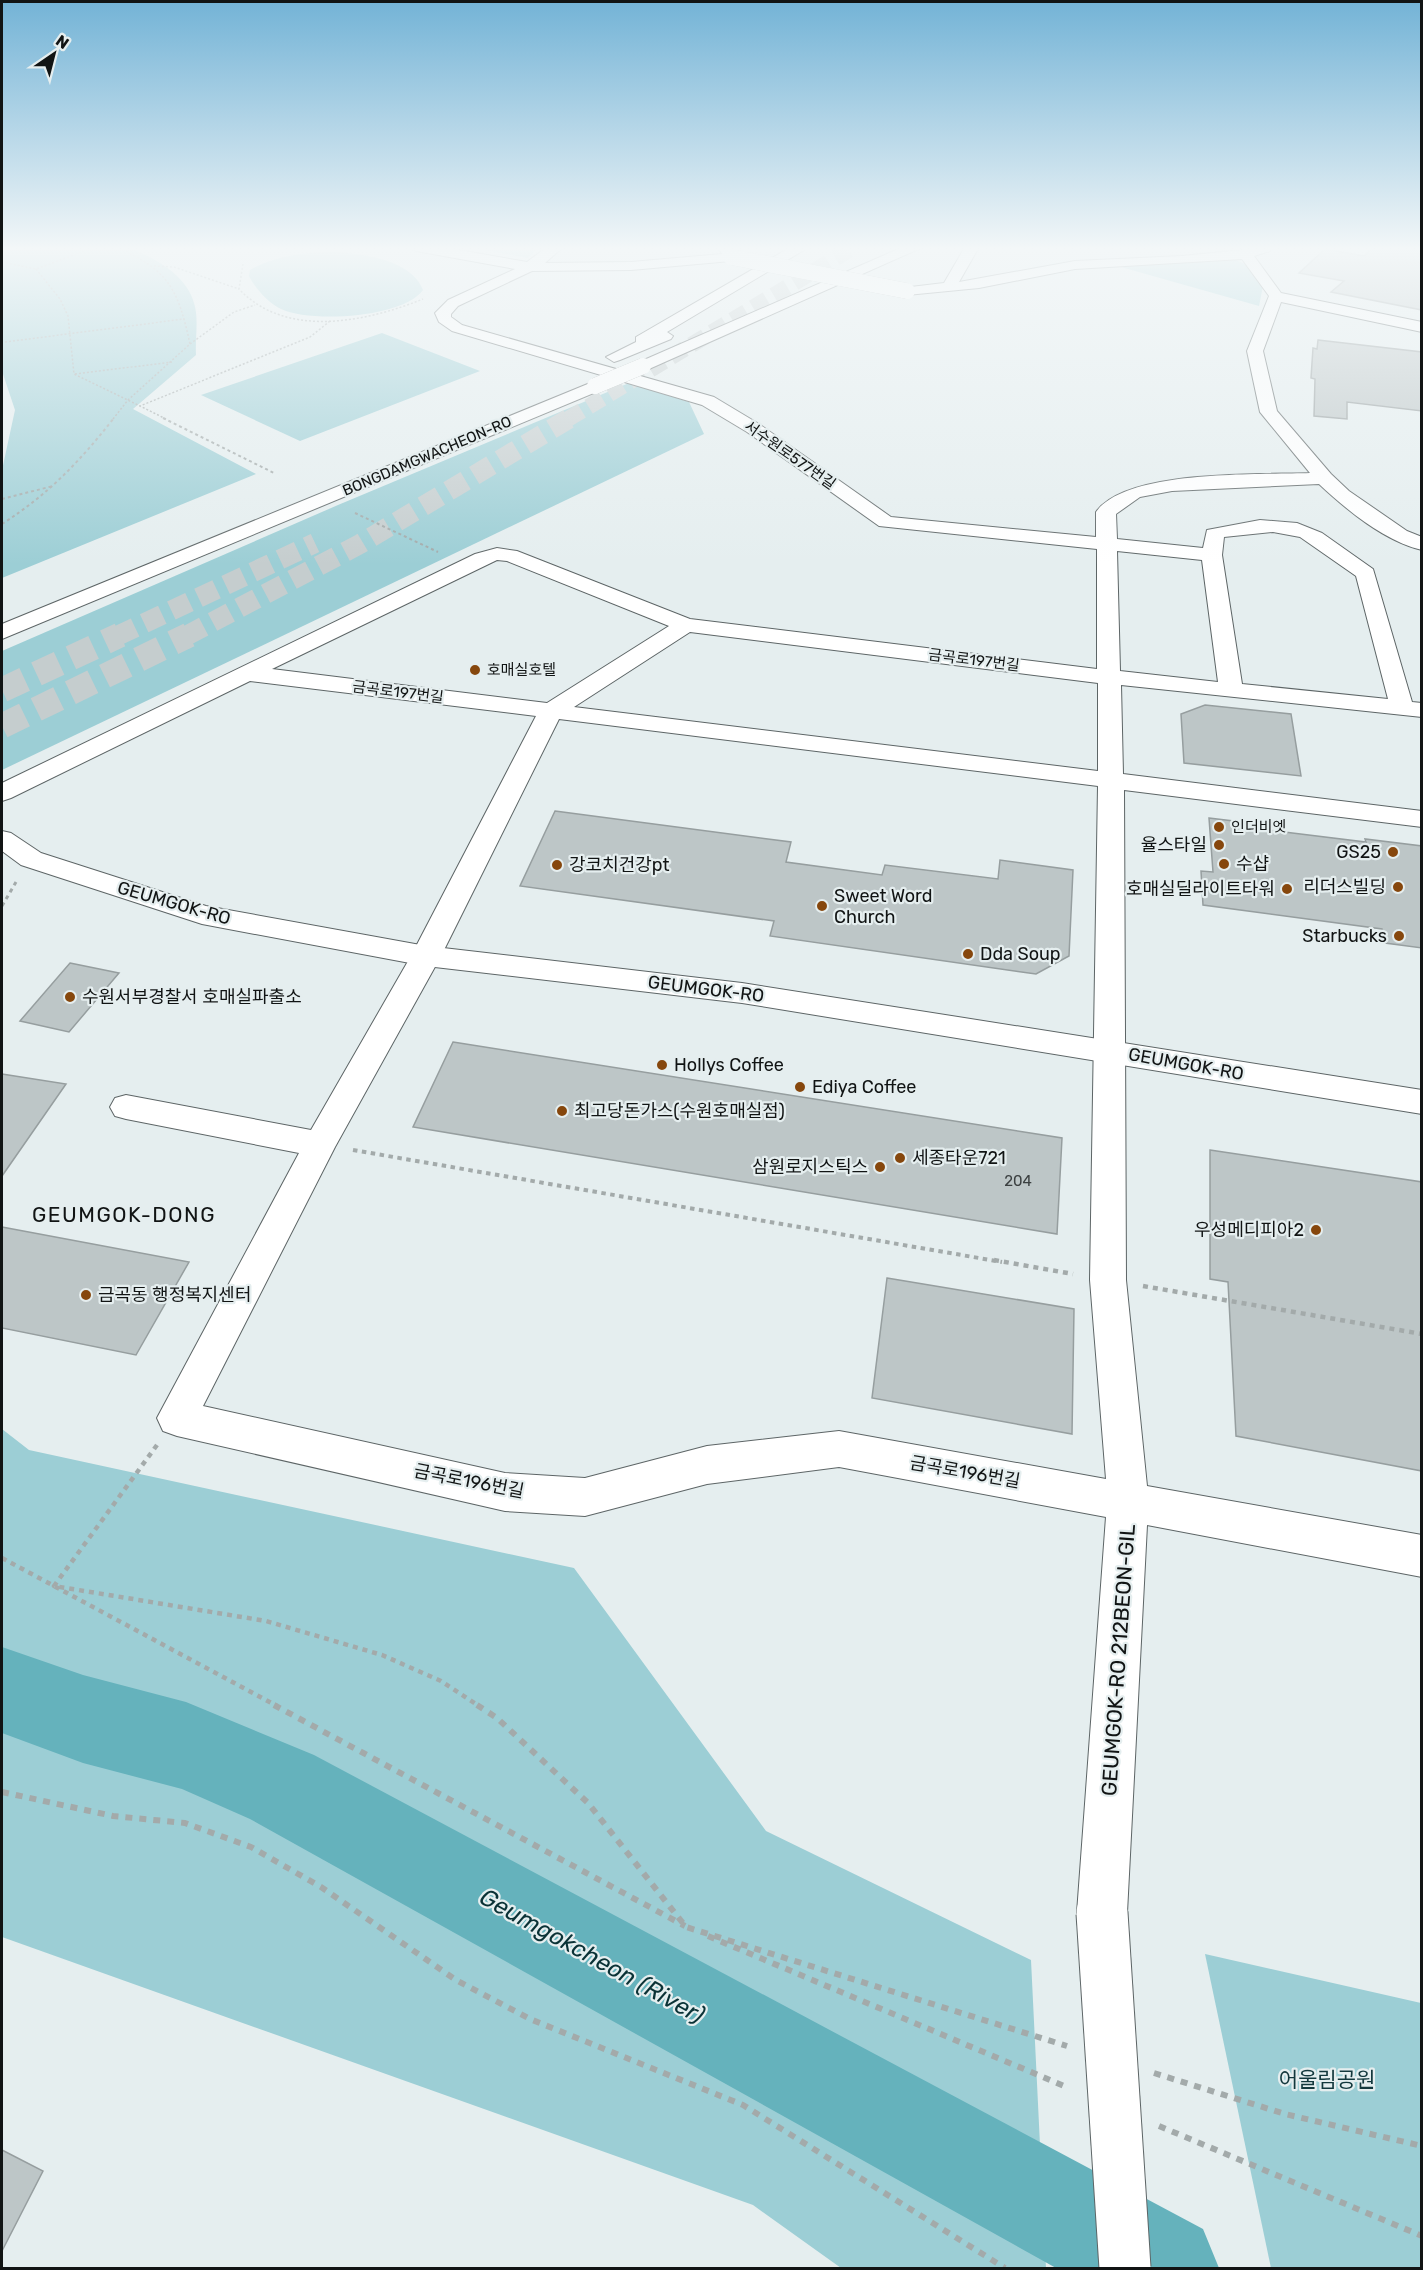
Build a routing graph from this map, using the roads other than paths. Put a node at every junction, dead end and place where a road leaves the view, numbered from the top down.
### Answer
1 (543, 353) edge
2 (620, 353) edge
3 (624, 353) edge
4 (673, 353) edge
5 (1255, 353) edge
6 (609, 359) junction
7 (567, 376) dead end
8 (1324, 478) junction
9 (1106, 543) junction
10 (1422, 544) edge
11 (1212, 555) junction
12 (686, 625) junction
13 (2, 632) edge
14 (245, 673) junction
15 (1109, 677) junction
16 (1231, 690) junction
17 (1412, 709) edge
18 (551, 711) junction
19 (1111, 782) junction
20 (2, 793) edge
21 (1422, 819) edge
22 (2, 839) edge
23 (426, 956) junction
24 (1109, 1051) junction
25 (1422, 1102) edge
26 (126, 1107) dead end
27 (320, 1144) junction
28 (1128, 1502) junction
29 (1422, 1556) edge
30 (1125, 2268) edge

1 - 9 main road, 서수원로577번길
2 - 6 main road
3 - 6 main road
4 - 13 main road, BONGDAMGWACHEON-RO, bridge
5 - 8 main road
6 - 7 main road
8 - 9 main road, GEUMGOK-RO 212BEON-GIL
8 - 10 main road
9 - 11 main road, 서수원로577번길
9 - 15 main road, GEUMGOK-RO 212BEON-GIL
11 - 16 main road
11 - 17 main road
12 - 14 main road, 금곡로197번길
12 - 15 main road, 금곡로197번길
12 - 18 main road
14 - 18 main road, 금곡로197번길
14 - 20 main road, 금곡로197번길
15 - 16 main road, 금곡로197번길
15 - 19 main road, GEUMGOK-RO 212BEON-GIL
16 - 17 main road, 금곡로197번길
18 - 19 main road, 금곡로197번길
18 - 23 main road
19 - 21 main road, 금곡로197번길
19 - 24 main road, GEUMGOK-RO 212BEON-GIL
22 - 23 main road, GEUMGOK-RO
23 - 24 main road, GEUMGOK-RO
23 - 27 main road
24 - 25 main road, GEUMGOK-RO
24 - 28 main road, GEUMGOK-RO 212BEON-GIL
26 - 27 main road
27 - 28 main road, 금곡로196번길
28 - 29 main road, 금곡로196번길
28 - 30 main road, GEUMGOK-RO 212BEON-GIL, bridge

